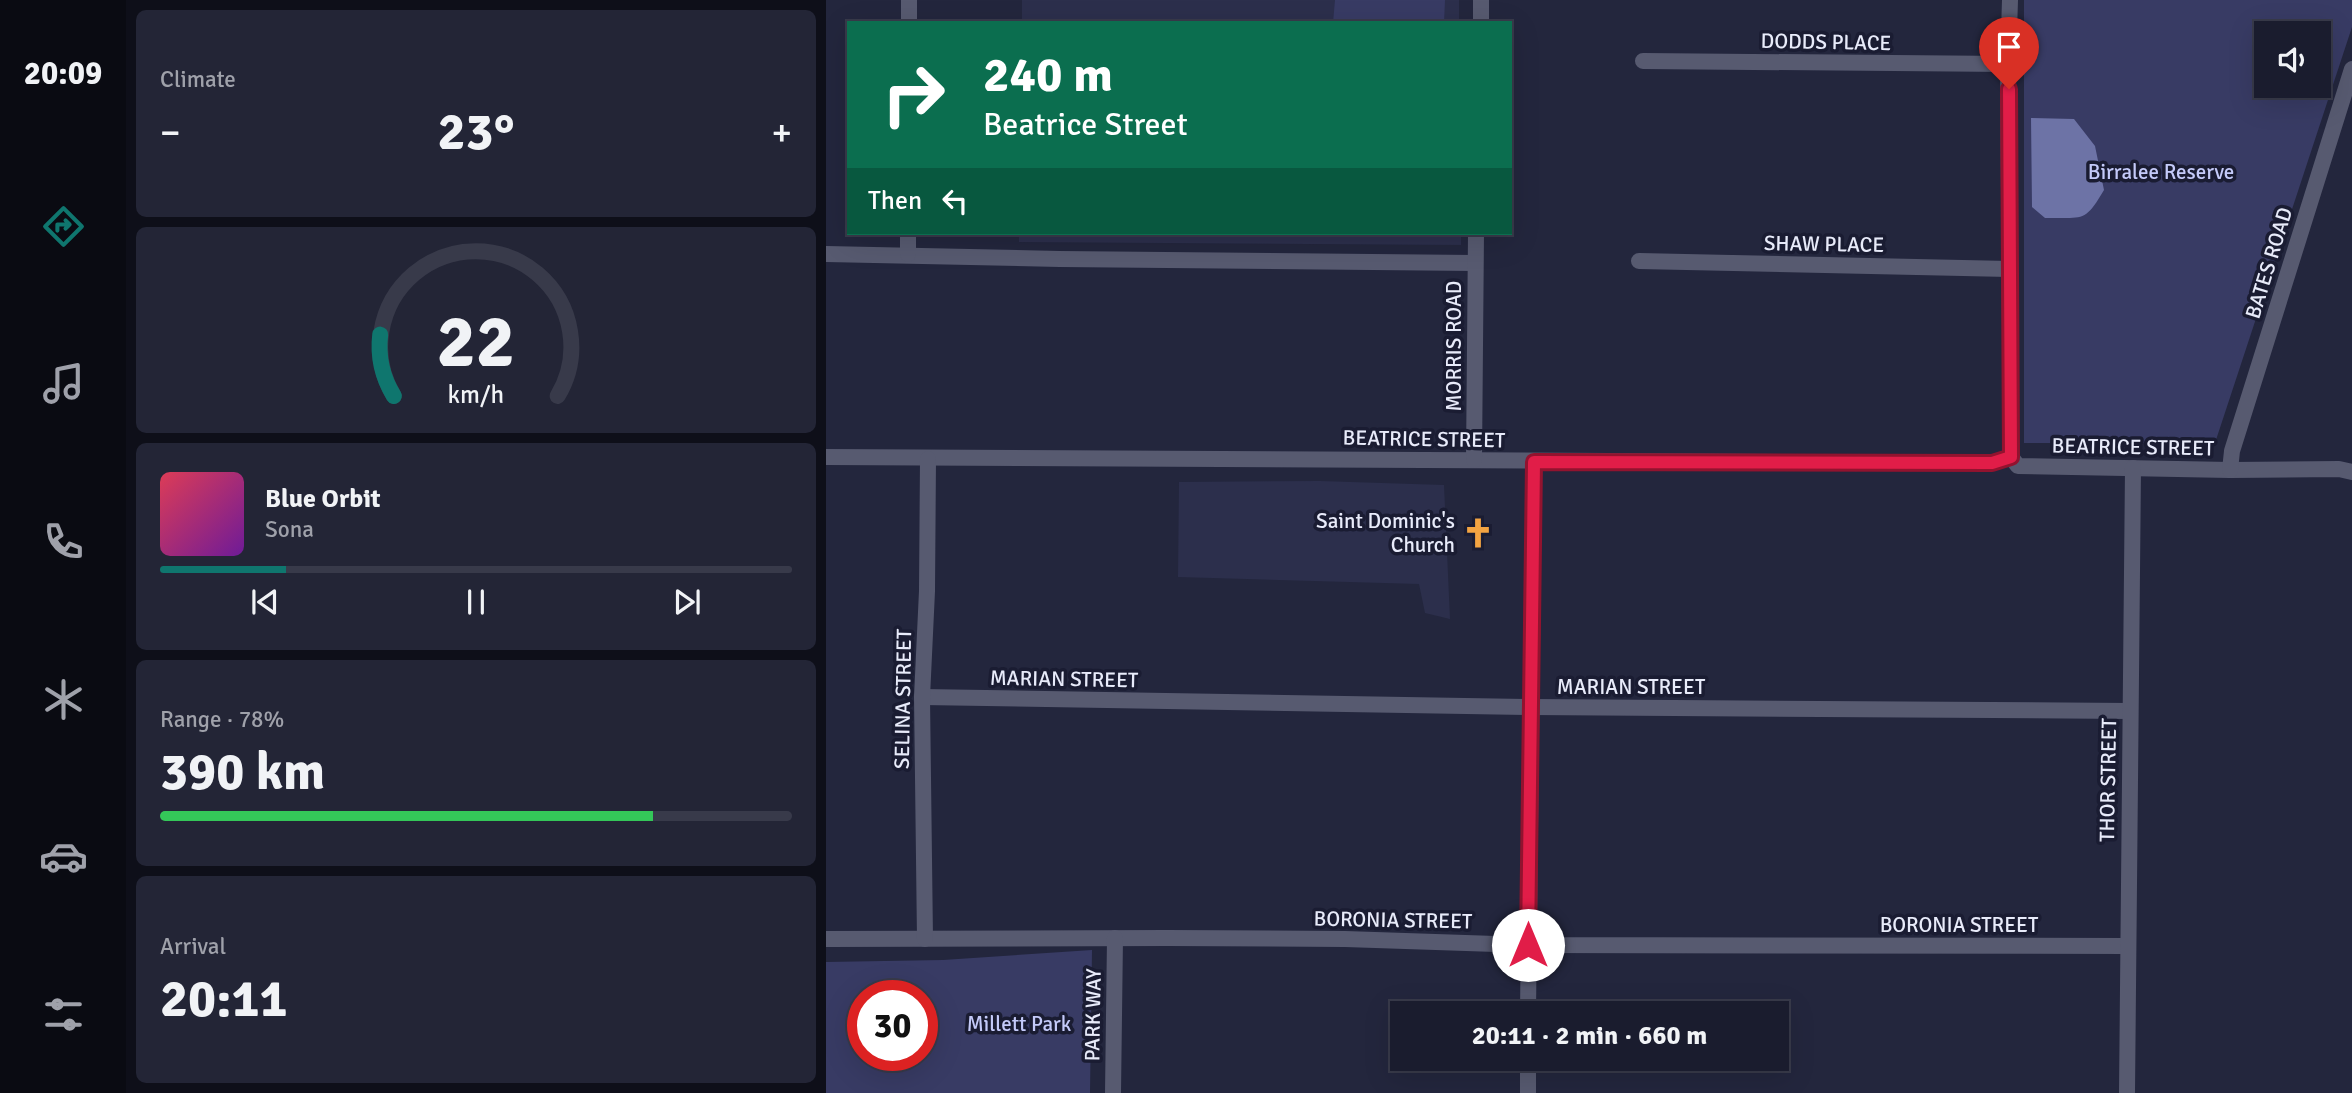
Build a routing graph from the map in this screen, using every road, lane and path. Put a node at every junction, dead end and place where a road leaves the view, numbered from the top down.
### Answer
1 (909, 0) edge
2 (1482, 0) edge
3 (2010, 0) edge
4 (909, 21) edge
5 (1481, 21) edge
6 (1643, 61) dead end
7 (2008, 64) junction
8 (2352, 69) edge
9 (908, 235) edge
10 (1476, 235) edge
11 (826, 254) edge
12 (908, 254) junction
13 (1639, 261) dead end
14 (1475, 263) junction
15 (2009, 269) junction
16 (826, 457) edge
17 (2011, 457) junction
18 (928, 459) junction
19 (1474, 460) junction
20 (1534, 462) junction
21 (2133, 468) junction
22 (2230, 470) junction
23 (2352, 472) edge
24 (922, 697) junction
25 (1530, 707) junction
26 (2130, 711) junction
27 (826, 939) edge
28 (925, 939) junction
29 (1115, 939) junction
30 (1528, 945) junction
31 (2127, 946) junction
32 (1528, 1001) edge
33 (1528, 1071) edge
34 (1112, 1093) edge
35 (1528, 1093) edge
36 (2127, 1093) edge

1 - 4 street
2 - 5 street
3 - 7 street
6 - 7 street, DODDS PLACE
7 - 15 street
8 - 22 street, BATES ROAD
9 - 12 street
10 - 14 street, MORRIS ROAD
11 - 12 street
12 - 14 street
13 - 15 street, SHAW PLACE
14 - 19 street, MORRIS ROAD
15 - 17 street
16 - 18 street, BEATRICE STREET
17 - 20 street, BEATRICE STREET
17 - 21 street, BEATRICE STREET
18 - 19 street, BEATRICE STREET
18 - 24 street, SELINA STREET
19 - 20 street, BEATRICE STREET
20 - 25 street
21 - 22 street, BEATRICE STREET
21 - 26 street, THOR STREET
22 - 23 street, BEATRICE STREET
24 - 25 street, MARIAN STREET
24 - 28 street, SELINA STREET
25 - 26 street, MARIAN STREET
25 - 30 street
26 - 31 street, THOR STREET
27 - 28 street, BORONIA STREET
28 - 29 street, BORONIA STREET
29 - 30 street, BORONIA STREET
29 - 34 street, PARK WAY
30 - 31 street, BORONIA STREET
30 - 32 street
31 - 36 street, THOR STREET
33 - 35 street

